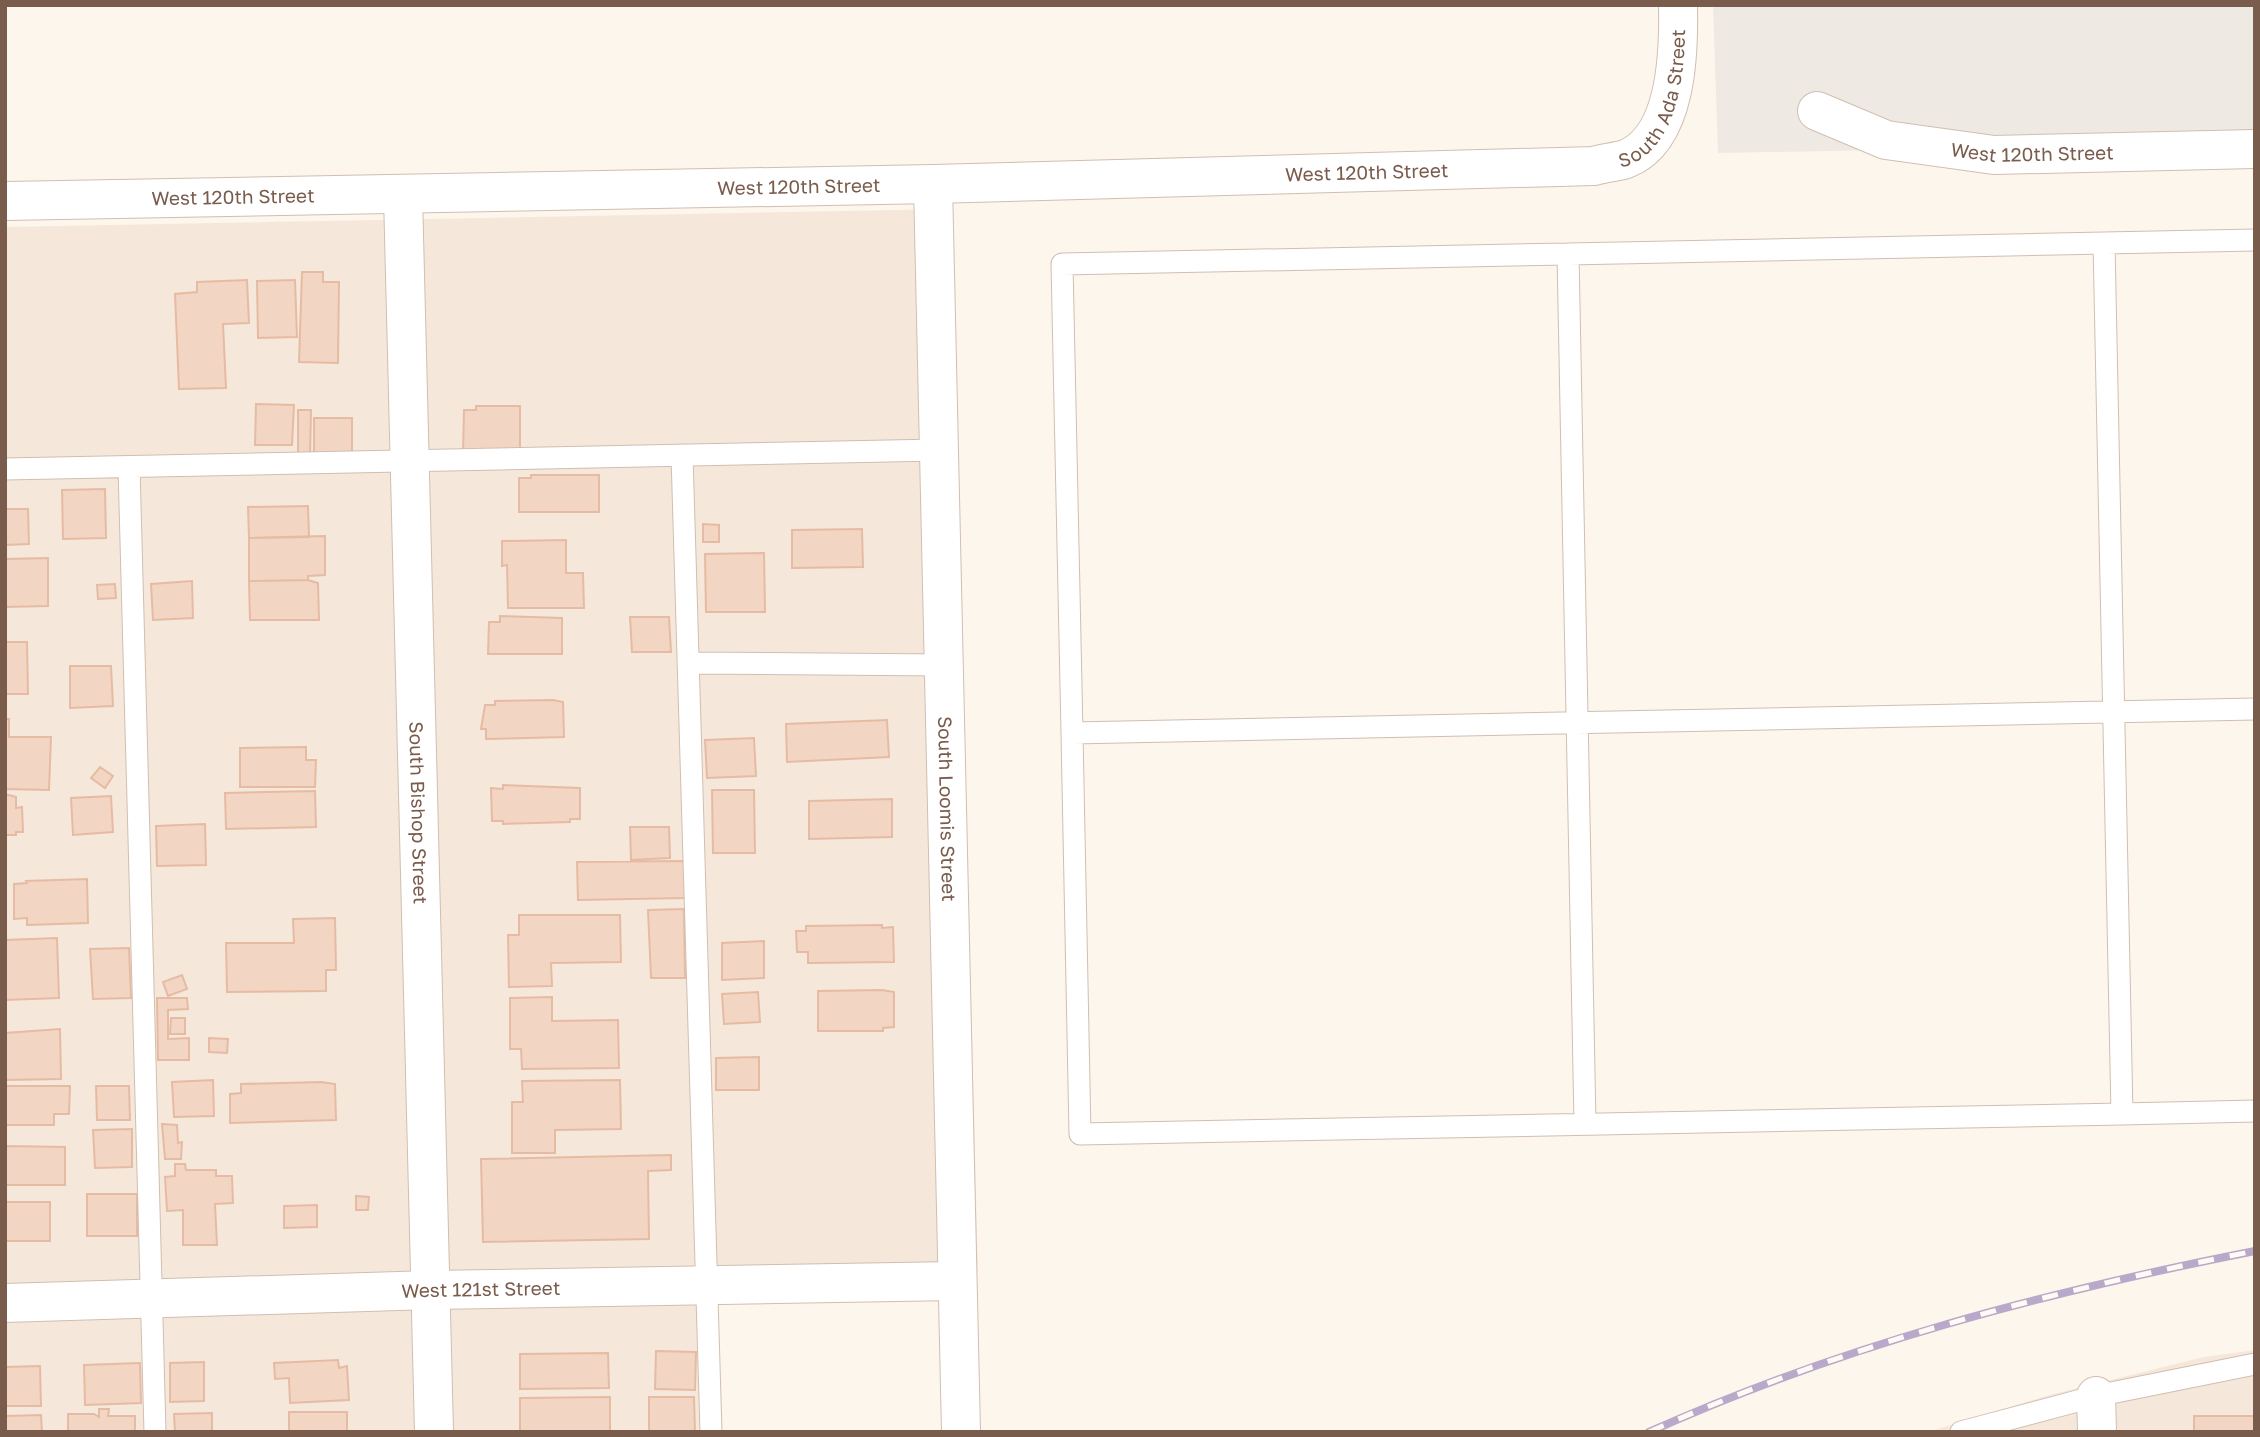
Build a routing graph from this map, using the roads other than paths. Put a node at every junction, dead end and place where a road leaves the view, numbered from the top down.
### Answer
1 (1678, 5) edge
2 (1816, 111) dead end
3 (2255, 149) edge
4 (1594, 166) joint
5 (933, 184) junction
6 (403, 195) junction
7 (5, 201) edge
8 (2255, 240) edge
9 (2104, 243) junction
10 (1568, 254) junction
11 (939, 450) junction
12 (682, 454) junction
13 (410, 461) junction
14 (129, 467) junction
15 (5, 469) edge
16 (689, 663) junction
17 (944, 665) junction
18 (2255, 709) edge
19 (2114, 711) junction
20 (1577, 722) junction
21 (1072, 733) junction
22 (2255, 1111) edge
23 (2122, 1114) junction
24 (1585, 1124) junction
25 (956, 1281) junction
26 (709, 1285) junction
27 (431, 1290) junction
28 (152, 1299) junction
29 (5, 1303) edge
30 (2255, 1364) edge
31 (2096, 1414) edge
32 (155, 1432) edge
33 (434, 1432) edge
34 (711, 1432) edge
35 (961, 1432) edge
36 (1961, 1432) edge

1 - 4 street, South Ada Street
2 - 3 street, West 120th Street
4 - 5 street, West 120th Street
5 - 6 street, West 120th Street
5 - 11 street, South Loomis Street
6 - 7 street, West 120th Street
6 - 13 street, South Bishop Street
8 - 9 lane
9 - 10 lane
9 - 19 lane
10 - 20 lane
10 - 21 lane
11 - 12 lane
11 - 17 street, South Loomis Street
12 - 13 lane
12 - 16 lane
13 - 14 lane
13 - 27 street, South Bishop Street
14 - 15 lane
14 - 28 lane
16 - 17 lane
16 - 26 lane
17 - 25 street, South Loomis Street
18 - 19 lane
19 - 20 lane
19 - 23 lane
20 - 21 lane
20 - 24 lane
21 - 24 lane
22 - 23 lane
23 - 24 lane
25 - 26 street, West 121st Street
25 - 35 street, South Loomis Street
26 - 27 street, West 121st Street
26 - 34 lane
27 - 28 street, West 121st Street
27 - 33 street, South Bishop Street
28 - 29 street, West 121st Street
28 - 32 lane
30 - 31 lane
31 - 36 lane

